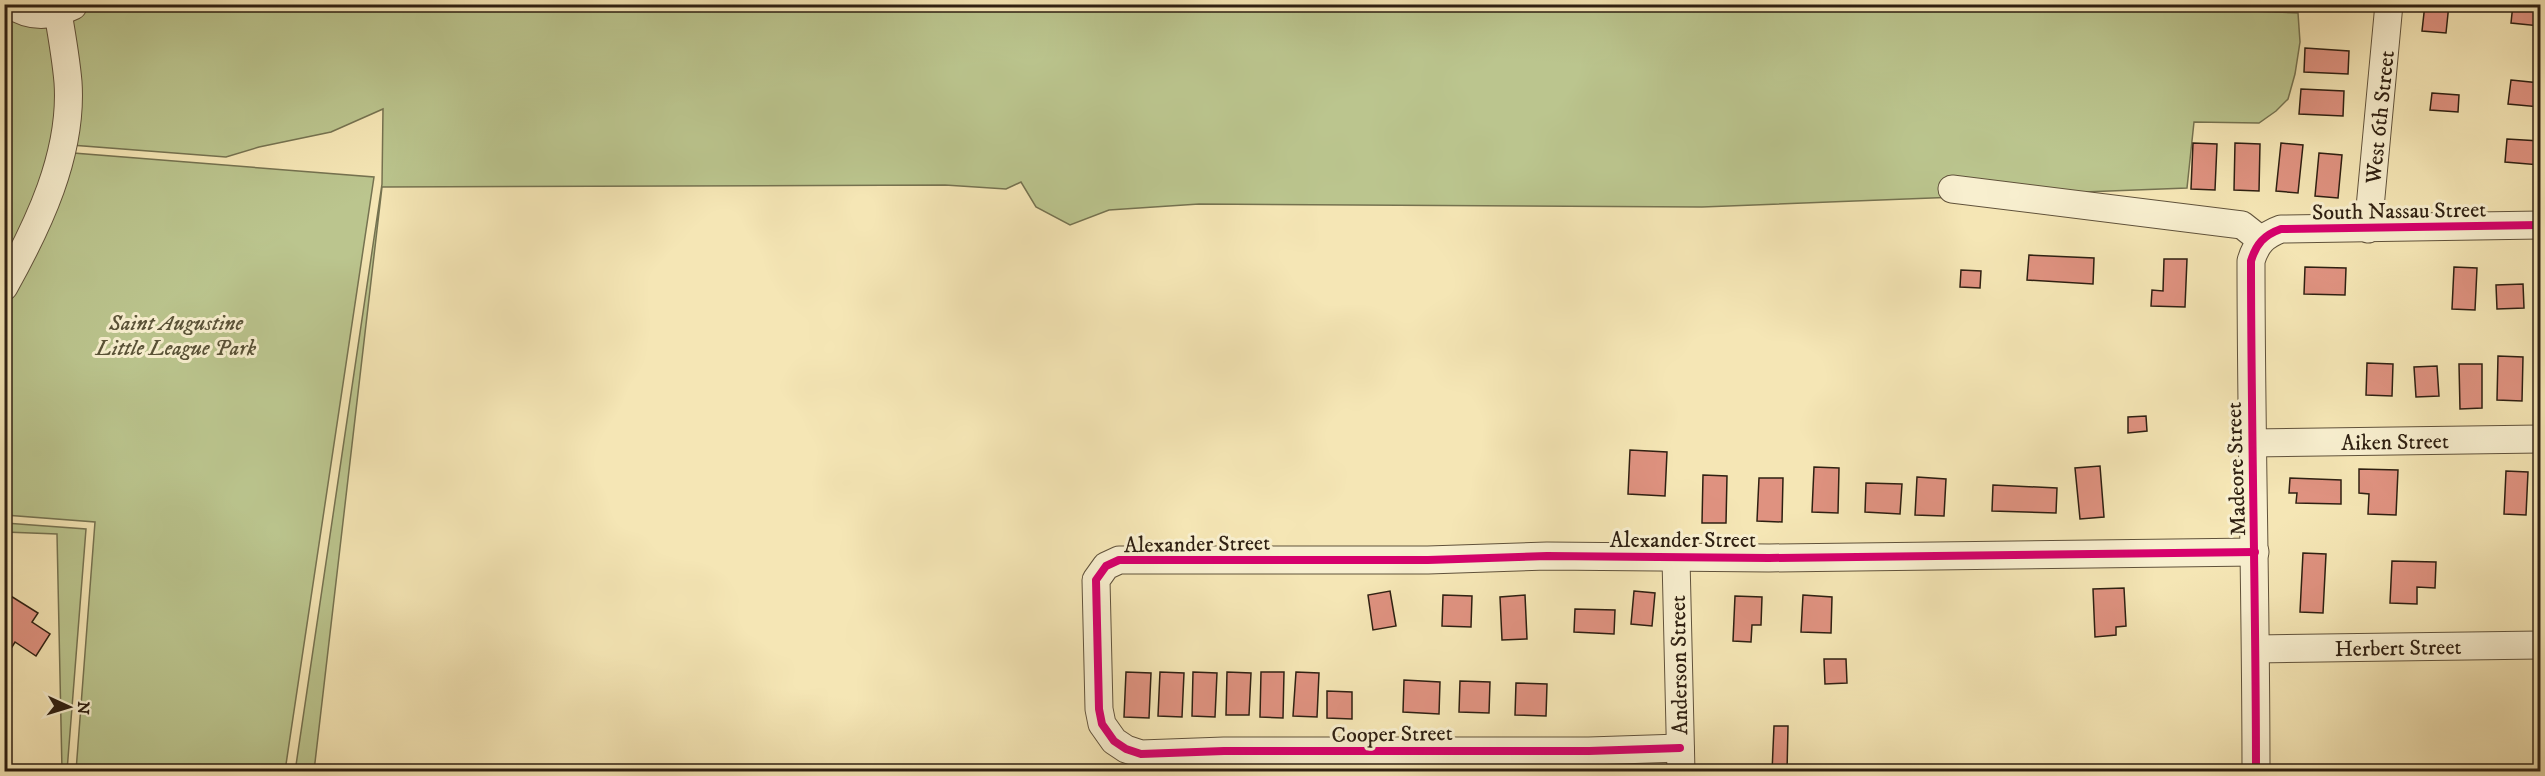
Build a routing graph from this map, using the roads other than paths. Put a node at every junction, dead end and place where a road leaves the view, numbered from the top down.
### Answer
1 (10, 4) edge
2 (2390, 4) edge
3 (67, 9) edge
4 (1952, 189) dead end
5 (2541, 225) edge
6 (2368, 228) junction
7 (2261, 240) junction
8 (4, 286) edge
9 (2541, 440) edge
10 (2250, 443) junction
11 (2255, 552) junction
12 (1676, 559) junction
13 (2541, 645) edge
14 (2256, 649) junction
15 (1109, 736) joint
16 (1681, 760) edge
17 (2256, 771) edge

1 - 3 street
2 - 6 street, West 6th Street
3 - 8 street
4 - 7 street
5 - 6 street, South Nassau Street
6 - 7 street, South Nassau Street
7 - 10 street, Madeore Street
9 - 10 street, Aiken Street
10 - 11 street, Madeore Street
11 - 12 street, Alexander Street
11 - 14 street, Madeore Street
12 - 15 street, Alexander Street
12 - 16 street, Anderson Street
13 - 14 street, Herbert Street
14 - 17 street, Madeore Street
15 - 16 street, Cooper Street

